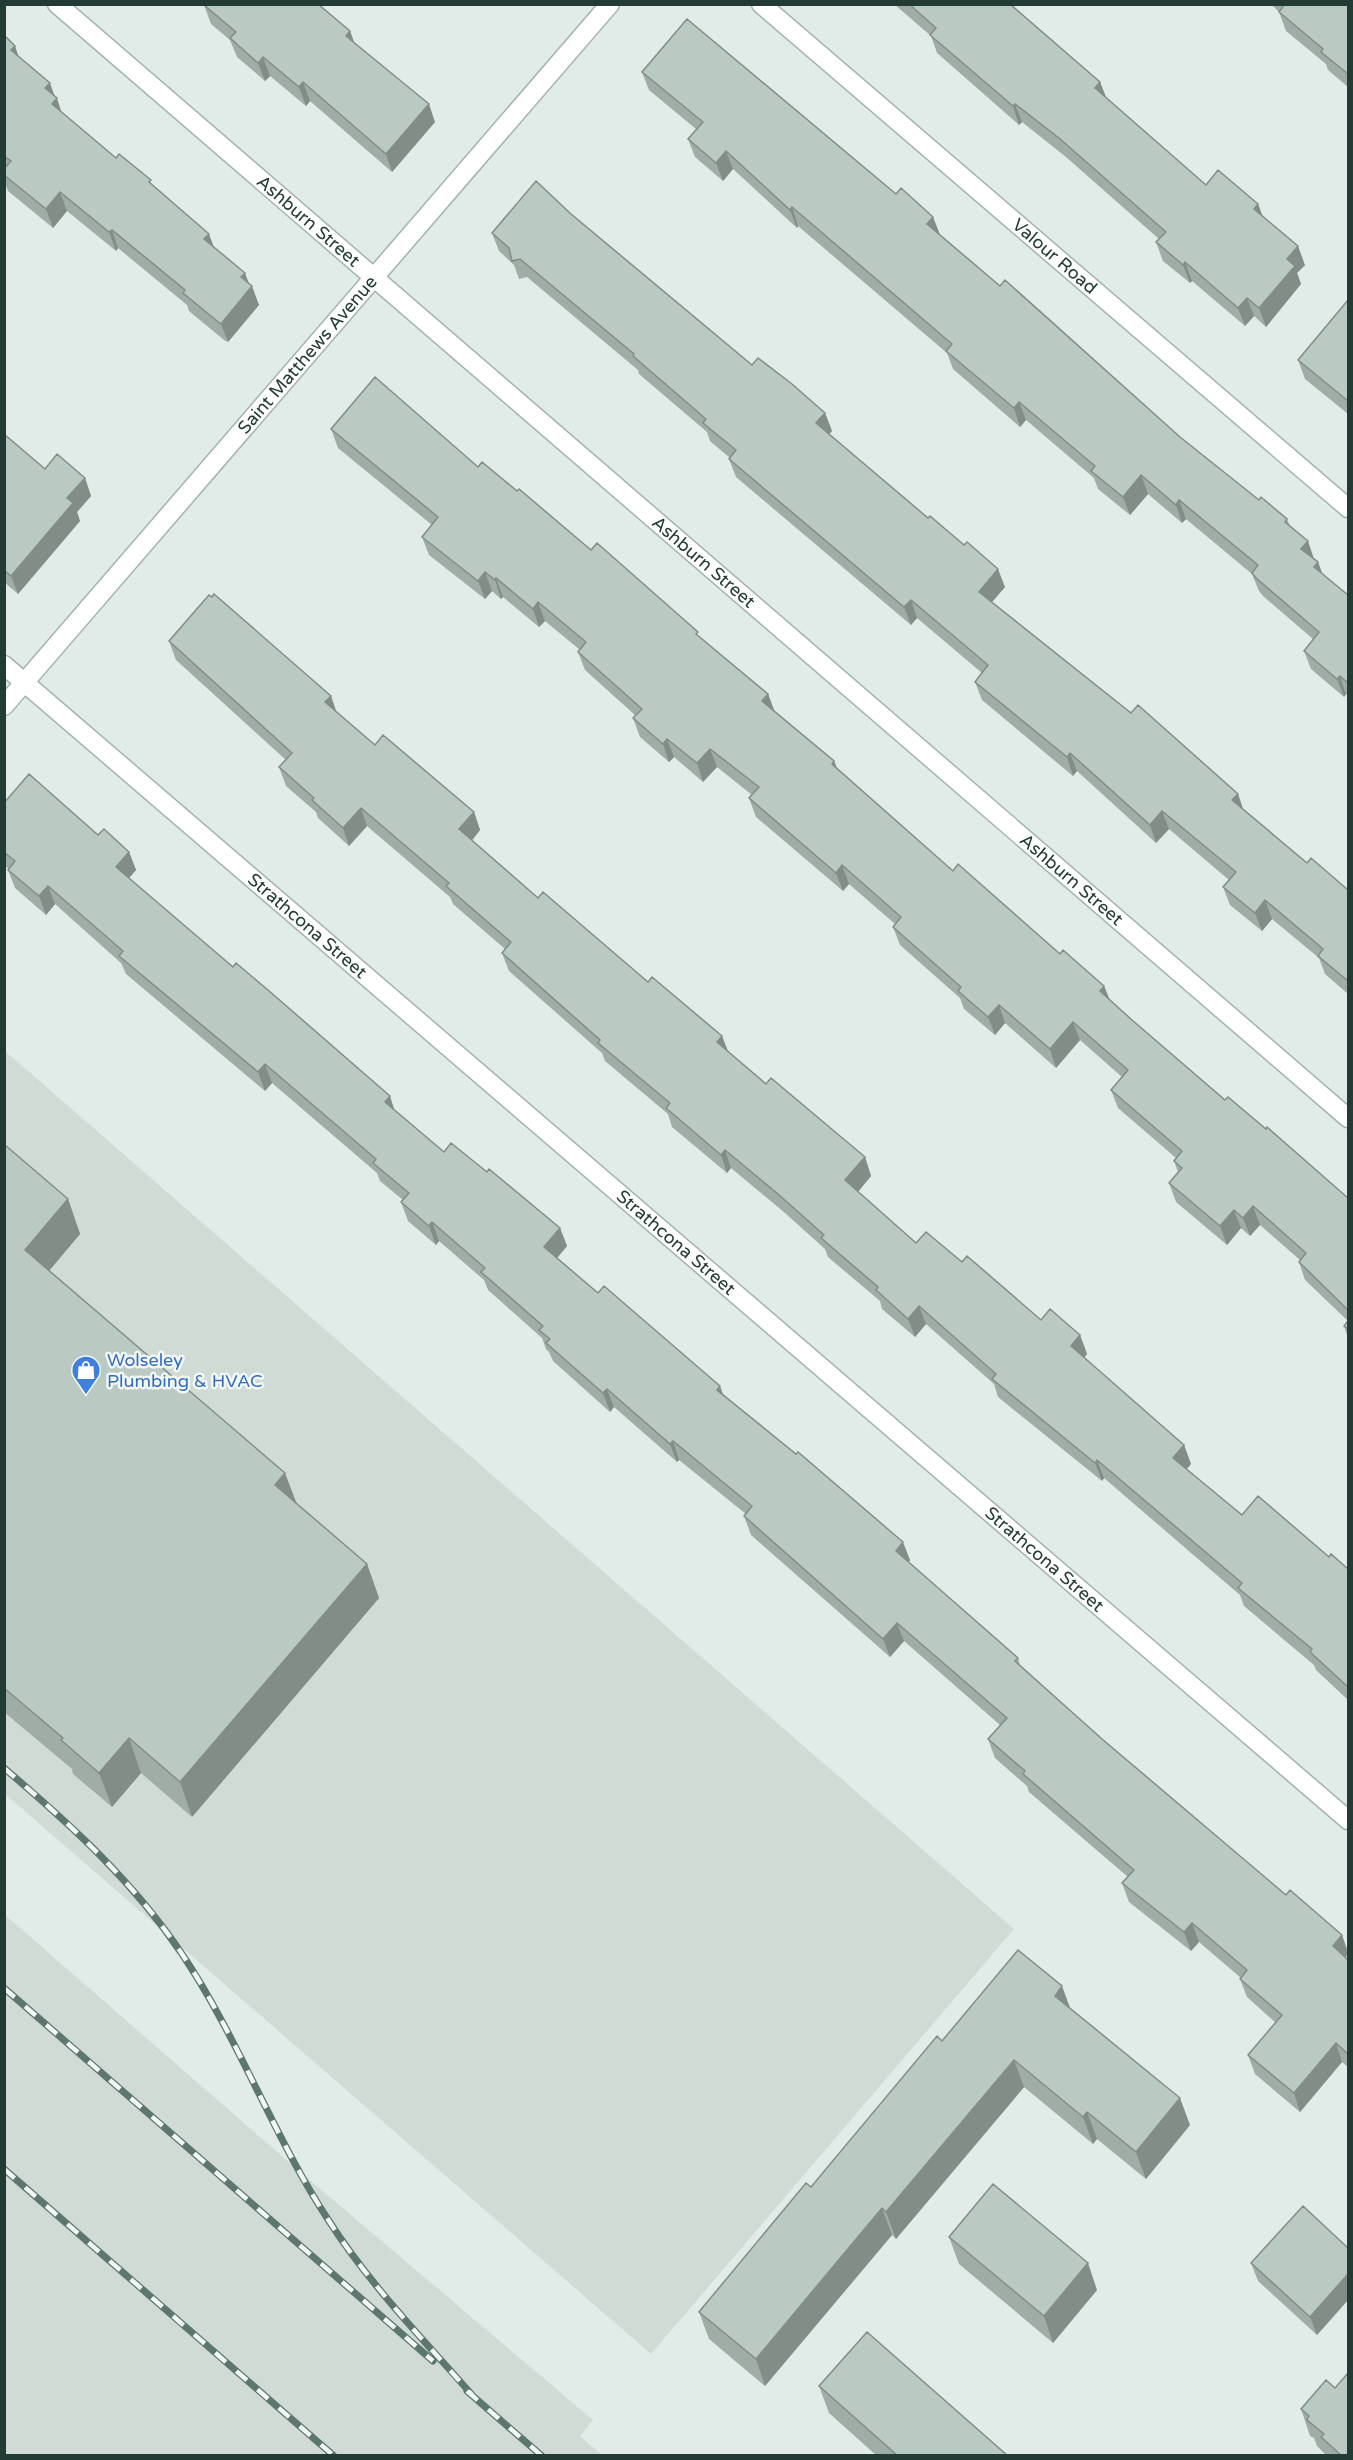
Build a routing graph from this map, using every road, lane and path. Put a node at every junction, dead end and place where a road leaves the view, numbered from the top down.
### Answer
1 (57, 4) edge
2 (610, 4) edge
3 (762, 4) edge
4 (373, 278) junction
5 (1348, 508) edge
6 (4, 665) edge
7 (25, 682) junction
8 (4, 706) edge
9 (1348, 1118) edge
10 (1348, 1820) edge

1 - 4 street, Ashburn Street
2 - 4 street, Saint Matthews Avenue
3 - 5 street, Valour Road
4 - 7 street, Saint Matthews Avenue
4 - 9 street, Ashburn Street
6 - 7 street, Strathcona Street
7 - 8 street, Saint Matthews Avenue
7 - 10 street, Strathcona Street

